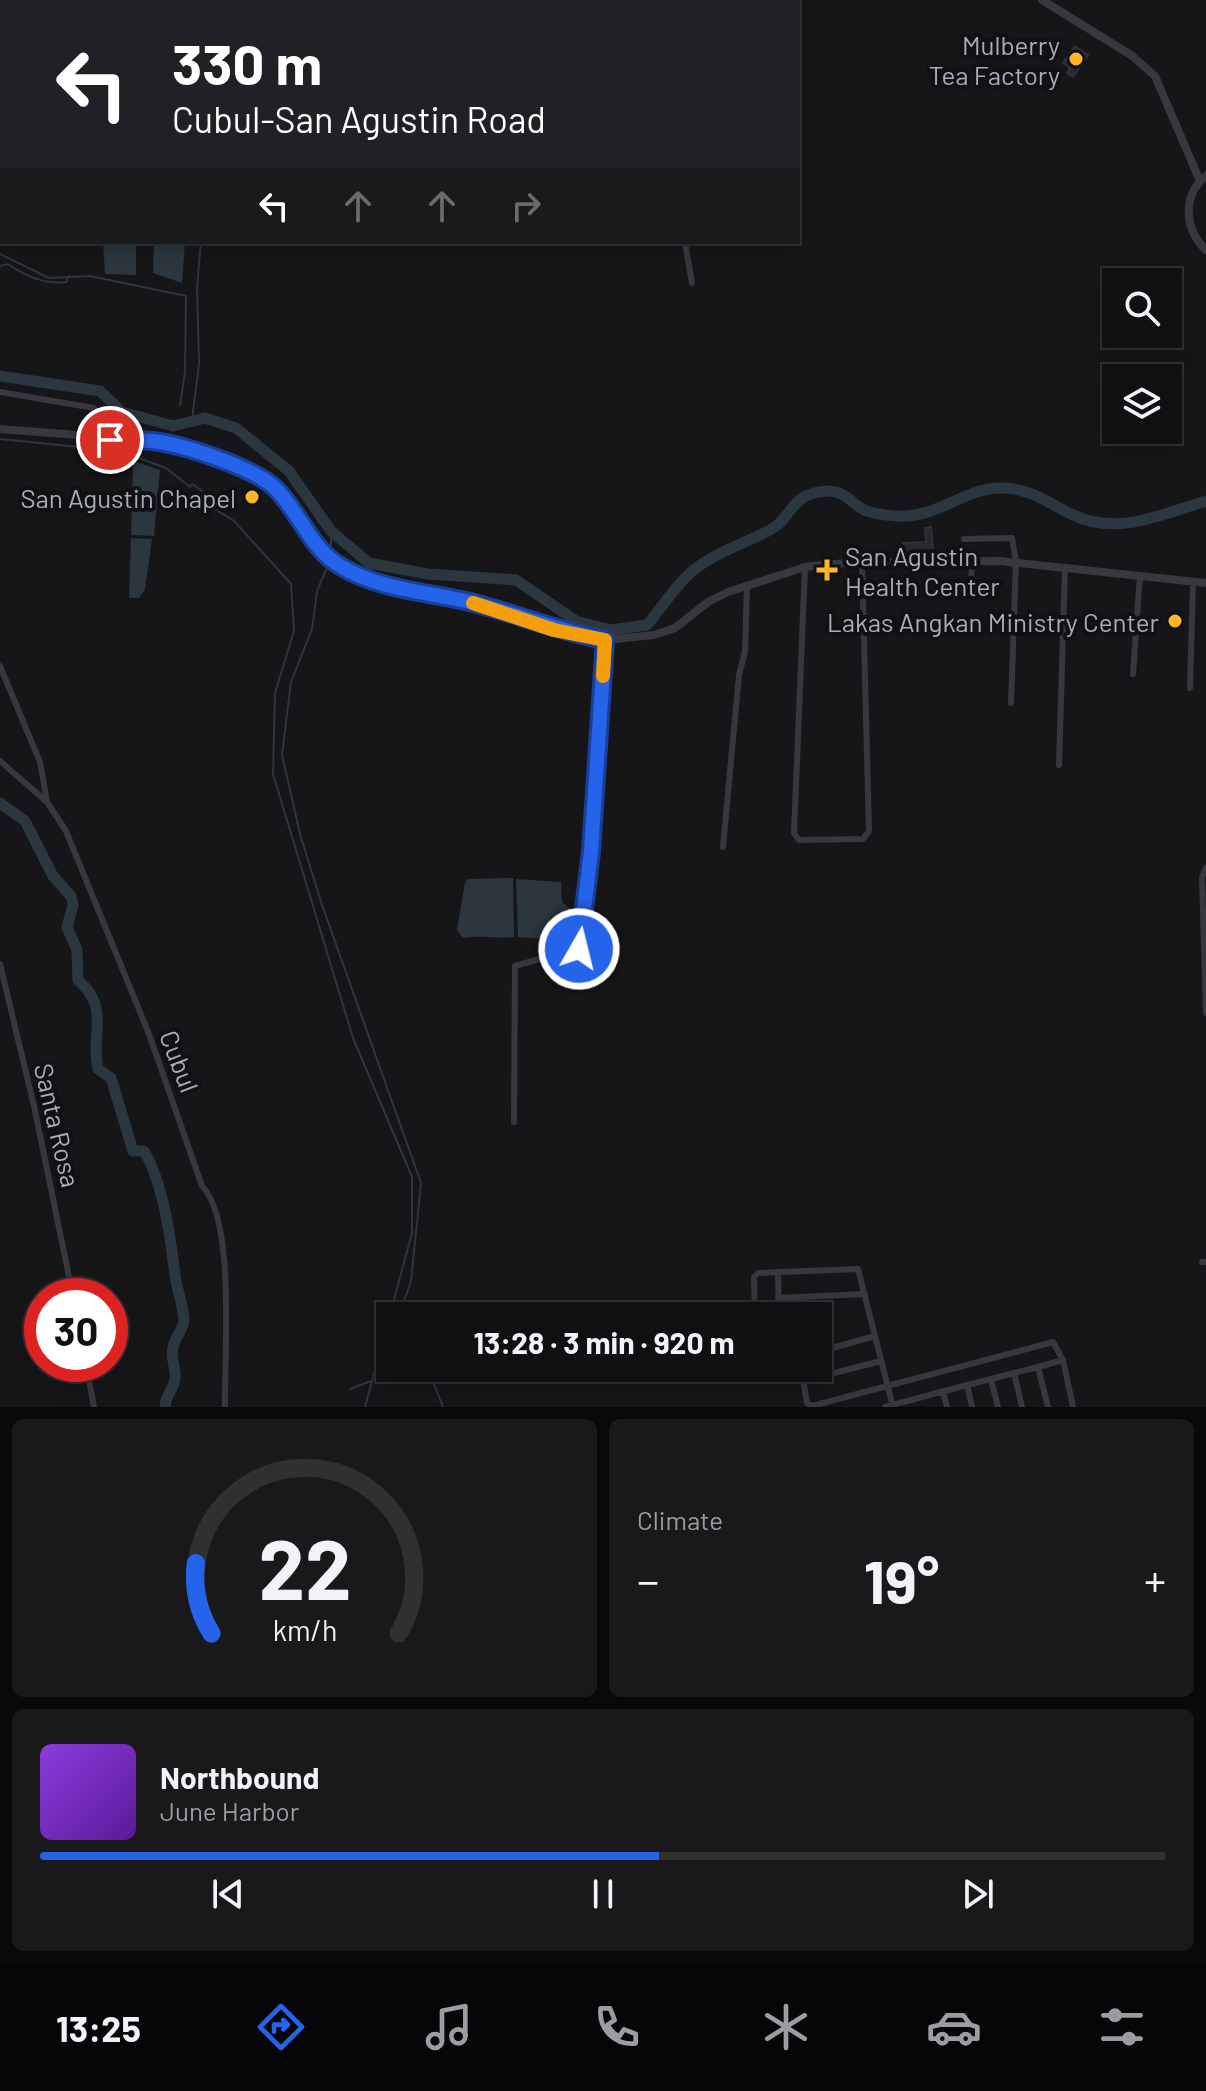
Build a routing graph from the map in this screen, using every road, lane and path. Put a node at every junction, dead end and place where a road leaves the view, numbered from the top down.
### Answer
1 (1042, 0) edge
2 (1203, 178) edge
3 (685, 244) edge
4 (1206, 250) edge
5 (692, 283) dead end
6 (0, 392) edge
7 (0, 429) edge
8 (110, 440) junction
9 (964, 539) dead end
10 (972, 561) junction
11 (862, 562) junction
12 (1016, 562) junction
13 (805, 567) junction
14 (1065, 567) junction
15 (1140, 575) junction
16 (971, 581) dead end
17 (1193, 582) junction
18 (1206, 583) edge
19 (747, 586) junction
20 (605, 640) junction
21 (0, 666) edge
22 (1133, 674) dead end
23 (1190, 688) dead end
24 (1011, 703) dead end
25 (0, 761) edge
26 (1059, 765) dead end
27 (47, 802) junction
28 (723, 847) dead end
29 (1206, 868) edge
30 (0, 964) edge
31 (1206, 1013) edge
32 (514, 1122) dead end
33 (778, 1272) junction
34 (69, 1278) edge
35 (865, 1294) junction
36 (778, 1298) junction
37 (755, 1302) edge
38 (778, 1302) edge
39 (875, 1336) junction
40 (832, 1348) edge
41 (1063, 1360) junction
42 (881, 1361) junction
43 (1038, 1367) junction
44 (1014, 1373) junction
45 (832, 1374) edge
46 (991, 1379) junction
47 (89, 1382) edge
48 (803, 1382) edge
49 (967, 1385) junction
50 (887, 1386) junction
51 (943, 1392) junction
52 (917, 1399) junction
53 (890, 1406) edge
54 (94, 1407) edge
55 (225, 1407) edge
56 (919, 1407) edge
57 (947, 1407) edge
58 (972, 1407) edge
59 (998, 1407) edge
60 (1022, 1407) edge
61 (1048, 1407) edge
62 (1073, 1407) edge

1 - 2 street
2 - 4 street
3 - 5 street
6 - 8 street
7 - 8 street
8 - 20 street
9 - 12 street
10 - 11 street
10 - 12 street
10 - 16 street
11 - 13 street
11 - 13 street
12 - 14 street
12 - 24 street
13 - 19 street
14 - 15 street
14 - 26 street
15 - 17 street
15 - 22 street
17 - 18 street
17 - 23 street
19 - 20 street
19 - 28 street
20 - 32 street
21 - 27 street
25 - 27 street, Cubul
27 - 55 street, Cubul
29 - 31 street
30 - 34 street, Santa Rosa
33 - 35 street
33 - 36 street
33 - 37 street
35 - 36 street
35 - 39 street
36 - 38 street
39 - 40 street
39 - 42 street
41 - 43 street
41 - 50 street
41 - 62 street
42 - 45 street
42 - 50 street
43 - 44 street
43 - 61 street
44 - 46 street
44 - 60 street
46 - 49 street
46 - 59 street
47 - 54 street
48 - 50 street
49 - 51 street
49 - 58 street
50 - 53 street
51 - 52 street
51 - 57 street
52 - 53 street
52 - 56 street

